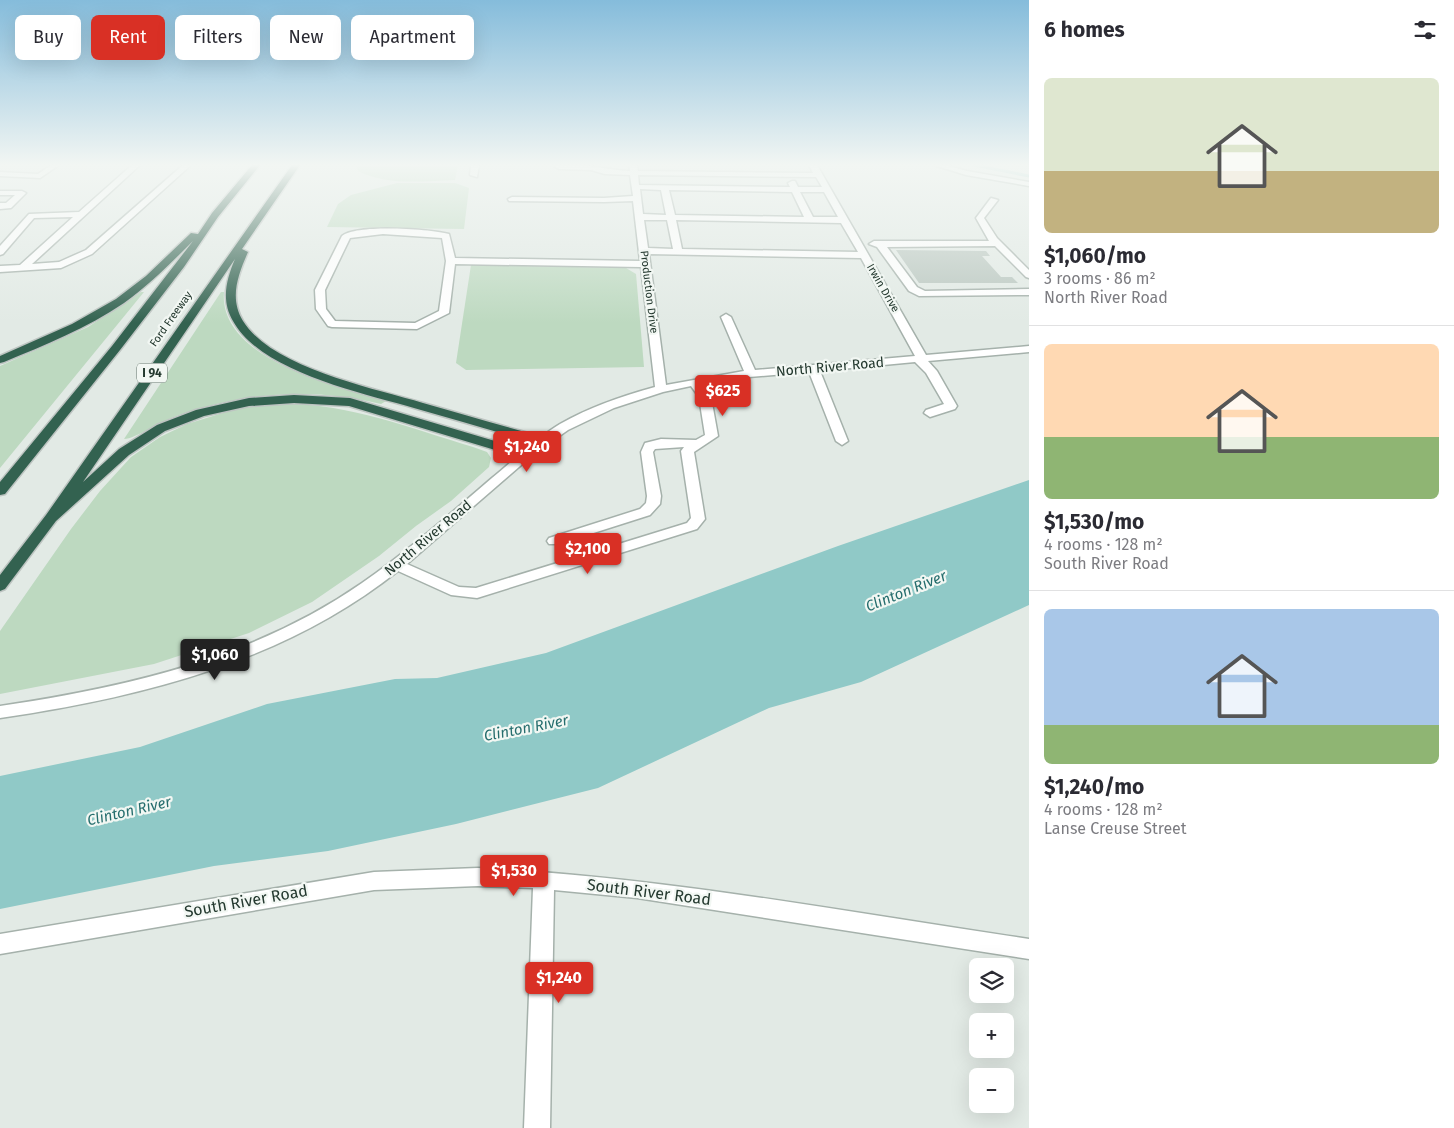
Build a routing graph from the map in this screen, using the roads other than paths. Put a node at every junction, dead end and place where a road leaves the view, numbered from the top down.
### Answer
1 (640, 217) edge
2 (31, 218) edge
3 (77, 218) edge
4 (128, 218) edge
5 (212, 218) edge
6 (213, 218) edge
7 (260, 218) edge
8 (660, 218) edge
9 (672, 218) junction
10 (980, 218) edge
11 (810, 220) joint
12 (844, 220) joint
13 (253, 228) junction
14 (994, 240) junction
15 (858, 244) junction
16 (880, 244) junction
17 (644, 251) junction
18 (0, 252) edge
19 (678, 252) junction
20 (865, 255) junction
21 (451, 261) junction
22 (646, 264) junction
23 (24, 267) junction
24 (0, 268) edge
25 (1029, 275) edge
26 (1029, 292) edge
27 (726, 317) dead end
28 (1029, 349) edge
29 (0, 360) edge
30 (921, 360) junction
31 (813, 369) junction
32 (751, 374) junction
33 (694, 382) junction
34 (661, 389) junction
35 (930, 413) dead end
36 (543, 441) junction
37 (842, 441) dead end
38 (698, 444) junction
39 (527, 455) junction
40 (0, 491) edge
41 (51, 518) junction
42 (554, 541) dead end
43 (398, 565) junction
44 (0, 586) edge
45 (0, 712) edge
46 (544, 880) junction
47 (0, 944) edge
48 (1029, 949) edge
49 (537, 1128) edge

1 - 17 street, Production Drive
2 - 18 street
3 - 23 street
4 - 23 street
5 - 29 highway
6 - 40 highway, Ford Freeway
7 - 13 highway, Ford Freeway / I 94
8 - 9 street
9 - 11 street
9 - 19 street
10 - 14 street
11 - 12 street
12 - 15 street, Irwin Drive
13 - 36 highway
13 - 41 highway, Ford Freeway / I 94
14 - 16 street
14 - 25 street
15 - 16 street
15 - 20 street, Irwin Drive
16 - 26 street
17 - 19 street
17 - 22 street, Production Drive
19 - 20 street
20 - 30 street, Irwin Drive
21 - 21 street
21 - 22 street
22 - 34 street, Production Drive
23 - 24 street
27 - 32 street
28 - 30 street, North River Road
30 - 31 street, North River Road
30 - 35 street, Irwin Drive
31 - 32 street, North River Road
31 - 37 street
32 - 33 street, North River Road
33 - 34 street, North River Road
33 - 38 street
34 - 36 street, North River Road
36 - 39 street, North River Road
38 - 42 street
38 - 43 street
39 - 41 highway
39 - 43 street, North River Road
41 - 44 highway, Ford Freeway / I 94
43 - 45 street, North River Road
46 - 47 street, South River Road
46 - 48 street, South River Road
46 - 49 street

